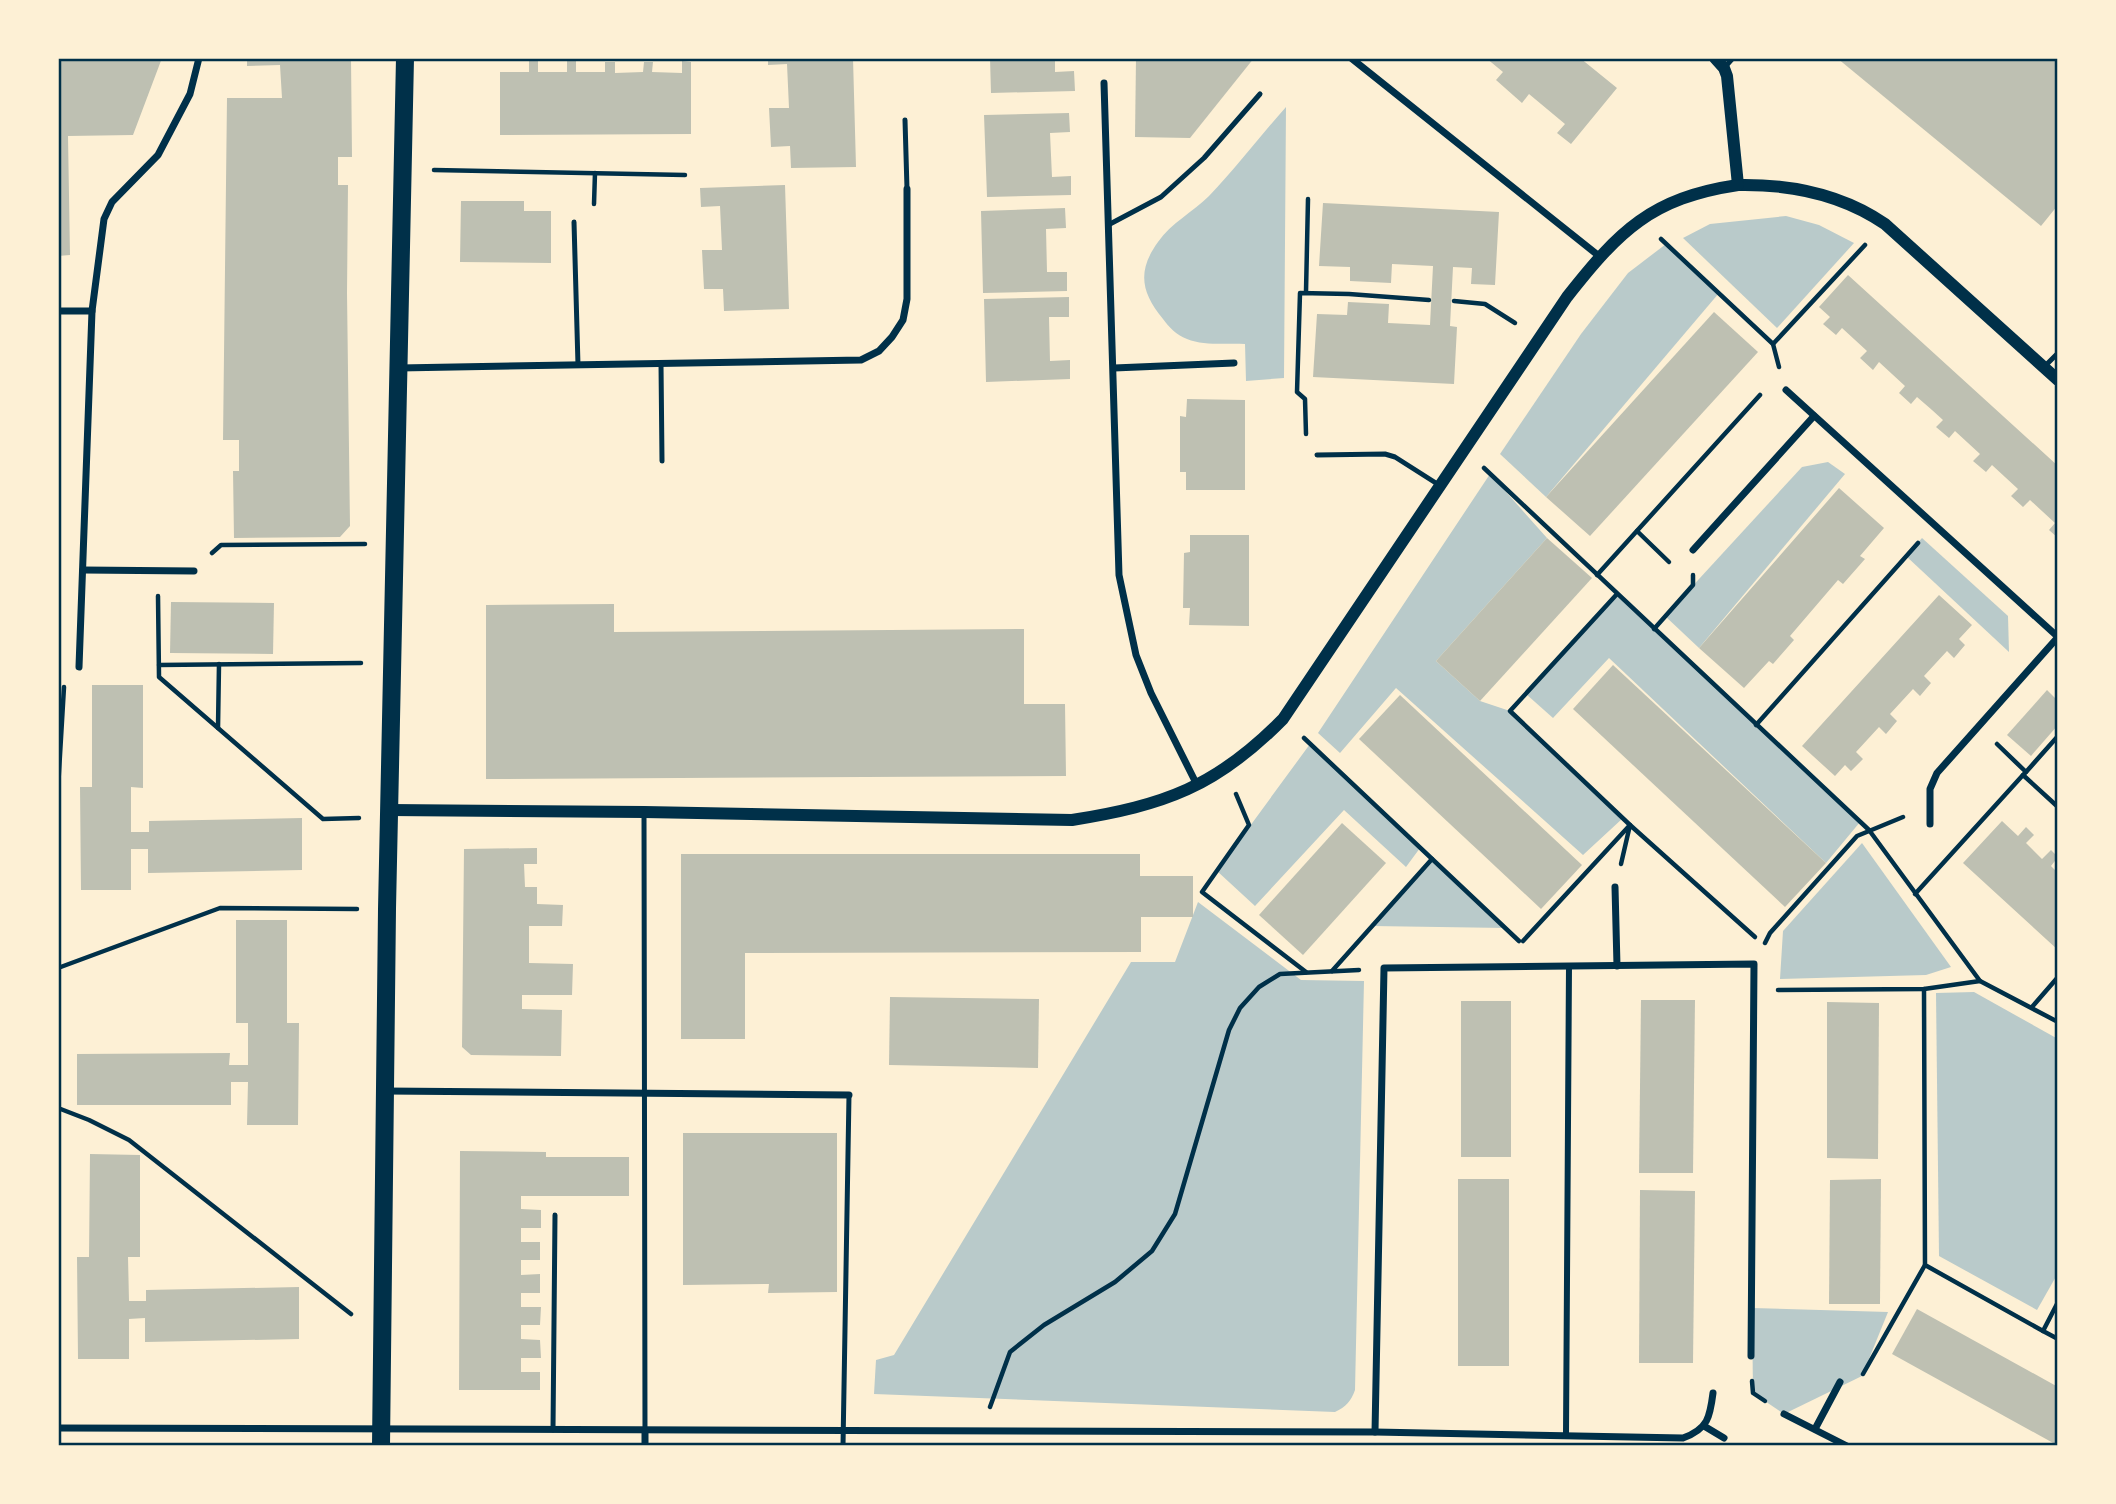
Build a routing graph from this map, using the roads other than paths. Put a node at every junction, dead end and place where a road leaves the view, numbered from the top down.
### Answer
1 (199, 58) edge
2 (405, 58) edge
3 (1351, 58) edge
4 (1724, 61) edge
5 (1104, 83) dead end
6 (1261, 94) dead end
7 (905, 120) dead end
8 (1738, 185) junction
9 (907, 189) joint
10 (574, 222) dead end
11 (1110, 224) junction
12 (1599, 256) junction
13 (58, 311) edge
14 (92, 311) junction
15 (2058, 353) edge
16 (1234, 363) dead end
17 (661, 364) junction
18 (578, 365) junction
19 (2044, 367) junction
20 (398, 368) junction
21 (1114, 368) junction
22 (2058, 380) edge
23 (1786, 390) road end
24 (1814, 416) junction
25 (1317, 456) road end
26 (662, 461) dead end
27 (1439, 485) junction
28 (1693, 550) road end
29 (83, 570) junction
30 (194, 571) road end
31 (2058, 637) edge
32 (79, 667) road end
33 (1197, 785) junction
34 (644, 812) junction
35 (388, 813) junction
36 (1930, 824) dead end
37 (1615, 887) road end
38 (1569, 966) junction
39 (1616, 966) junction
40 (385, 1091) junction
41 (645, 1094) junction
42 (849, 1095) joint
43 (555, 1215) dead end
44 (1751, 1356) road end
45 (1840, 1382) road end
46 (1713, 1393) dead end
47 (1784, 1415) road end
48 (1704, 1426) junction
49 (58, 1428) edge
50 (382, 1428) junction
51 (1815, 1429) junction
52 (553, 1430) junction
53 (645, 1431) junction
54 (843, 1431) junction
55 (1375, 1432) junction
56 (1566, 1435) junction
57 (1724, 1438) dead end
58 (381, 1446) edge
59 (645, 1446) edge
60 (843, 1446) edge
61 (1847, 1446) edge

1 - 14 street
2 - 20 main road
3 - 12 street
4 - 8 street
5 - 11 street
6 - 11 lane
7 - 9 lane
8 - 12 street
8 - 19 street
9 - 17 street
10 - 18 lane
11 - 21 street
12 - 27 street
13 - 14 street
14 - 29 street
15 - 19 lane
16 - 21 street
17 - 18 street
17 - 26 lane
18 - 20 street
19 - 22 street
20 - 35 main road
21 - 33 street
23 - 24 street
24 - 28 street
24 - 31 street
25 - 27 lane
27 - 33 street
29 - 30 street
29 - 32 street
31 - 36 street
33 - 34 street
34 - 35 street
34 - 41 lane
35 - 40 main road
37 - 39 street
38 - 39 street
38 - 55 street
38 - 56 street
39 - 44 street
40 - 41 street
40 - 50 main road
41 - 42 street
41 - 53 lane
42 - 54 lane
43 - 52 lane
45 - 51 street
46 - 48 street
47 - 51 street
48 - 56 street
48 - 57 street
49 - 50 street
50 - 52 street
50 - 58 main road
51 - 61 street
52 - 53 street
53 - 54 street
53 - 59 street
54 - 55 street
54 - 60 lane
55 - 56 street

